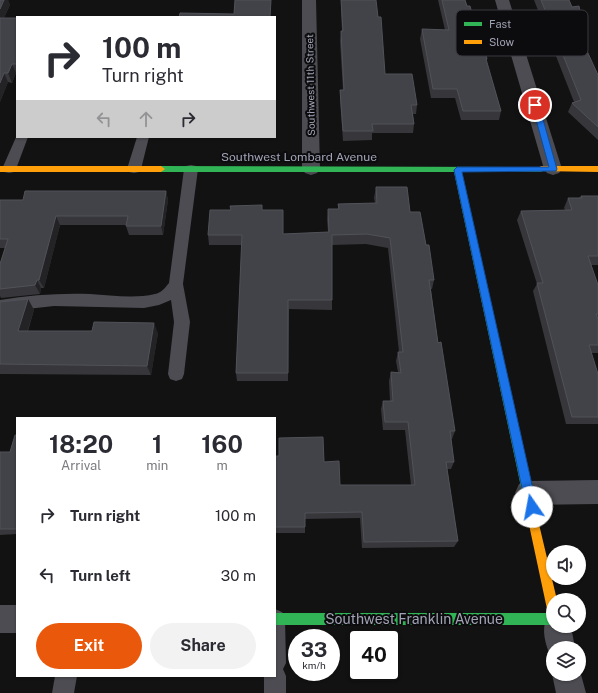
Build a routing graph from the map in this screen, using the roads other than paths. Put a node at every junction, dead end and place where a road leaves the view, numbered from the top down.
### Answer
1 (309, 0) edge
2 (502, 0) edge
3 (505, 10) edge
4 (520, 56) edge
5 (21, 138) edge
6 (143, 138) edge
7 (5, 169) edge
8 (134, 169) junction
9 (191, 169) junction
10 (311, 169) junction
11 (553, 169) junction
12 (598, 169) edge
13 (457, 170) junction
14 (176, 284) junction
15 (0, 306) edge
16 (176, 374) dead end
17 (598, 492) edge
18 (528, 493) junction
19 (550, 593) edge
20 (0, 619) edge
21 (16, 619) edge
22 (276, 619) edge
23 (546, 619) edge
24 (66, 677) edge
25 (275, 677) edge
26 (568, 681) edge
27 (63, 693) edge
28 (275, 693) edge
29 (571, 693) edge

1 - 10 street, Southwest 11th Street
2 - 3 street
4 - 11 street
5 - 7 lane
6 - 8 lane
7 - 8 street, Southwest Lombard Avenue
8 - 9 street, Southwest Lombard Avenue
9 - 10 street, Southwest Lombard Avenue
9 - 14 lane
10 - 13 street, Southwest Lombard Avenue
11 - 12 street, Southwest Lombard Avenue
11 - 13 street, Southwest Lombard Avenue
13 - 18 street
14 - 15 lane
14 - 16 lane
17 - 18 street
18 - 19 street
20 - 21 street
22 - 23 street, Southwest Franklin Avenue
24 - 27 lane
25 - 28 lane
26 - 29 street

